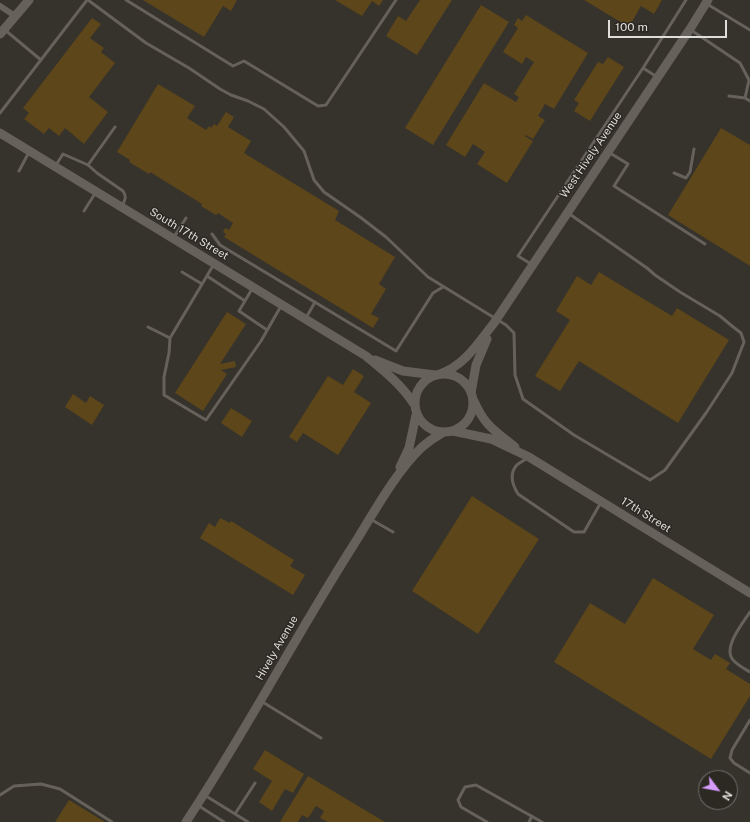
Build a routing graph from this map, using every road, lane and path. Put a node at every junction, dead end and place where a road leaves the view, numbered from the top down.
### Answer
1 (29, 0) edge
2 (87, 0) edge
3 (126, 0) edge
4 (396, 0) edge
5 (686, 0) edge
6 (707, 2) edge
7 (0, 6) edge
8 (15, 16) junction
9 (690, 29) junction
10 (750, 30) edge
11 (2, 31) edge
12 (40, 60) junction
13 (643, 68) junction
14 (658, 77) junction
15 (729, 96) dead end
16 (745, 98) junction
17 (750, 101) edge
18 (0, 113) edge
19 (115, 127) dead end
20 (0, 133) edge
21 (694, 149) dead end
22 (30, 151) junction
23 (608, 152) junction
24 (88, 165) junction
25 (55, 166) junction
26 (19, 171) dead end
27 (674, 173) dead end
28 (96, 191) junction
29 (121, 207) junction
30 (84, 211) dead end
31 (567, 213) junction
32 (186, 218) dead end
33 (212, 234) dead end
34 (174, 238) junction
35 (705, 244) dead end
36 (214, 264) junction
37 (532, 265) junction
38 (182, 272) dead end
39 (207, 276) junction
40 (202, 284) junction
41 (253, 287) junction
42 (443, 287) junction
43 (245, 301) junction
44 (315, 302) junction
45 (282, 305) junction
46 (305, 319) junction
47 (495, 321) junction
48 (148, 327) dead end
49 (267, 330) junction
50 (170, 338) junction
51 (366, 356) junction
52 (438, 375) junction
53 (472, 395) junction
54 (414, 404) junction
55 (416, 415) junction
56 (453, 431) junction
57 (442, 433) junction
58 (529, 457) junction
59 (390, 488) junction
60 (601, 502) junction
61 (370, 519) junction
62 (393, 532) dead end
63 (750, 593) edge
64 (750, 612) edge
65 (750, 672) edge
66 (261, 701) junction
67 (750, 720) edge
68 (321, 738) dead end
69 (750, 773) edge
70 (255, 783) dead end
71 (0, 795) edge
72 (204, 795) junction
73 (197, 806) junction
74 (235, 814) junction
75 (532, 816) junction
76 (112, 822) edge
77 (186, 822) edge
78 (224, 822) edge
79 (248, 822) edge
80 (487, 822) edge
81 (529, 822) edge
82 (542, 822) edge

1 - 8 street
2 - 12 lane
2 - 42 lane
3 - 4 lane
5 - 13 lane
6 - 9 street, West Hively Avenue
6 - 10 lane
7 - 8 street
8 - 11 street
9 - 14 street, West Hively Avenue
9 - 16 lane
11 - 12 lane
12 - 18 lane
13 - 14 lane
13 - 37 lane
14 - 23 street, West Hively Avenue
15 - 16 lane
16 - 17 lane
19 - 24 lane
20 - 22 street, South 17th Street
21 - 27 lane
22 - 25 street, South 17th Street
22 - 26 lane
23 - 31 street, West Hively Avenue
23 - 35 lane
24 - 25 lane
24 - 29 lane
25 - 28 street, South 17th Street
28 - 29 street, South 17th Street
28 - 30 lane
29 - 34 street, South 17th Street
31 - 37 street, West Hively Avenue
31 - 47 lane
32 - 34 lane
33 - 44 lane
34 - 36 street, South 17th Street
36 - 39 lane
36 - 41 street, South 17th Street
37 - 47 street, West Hively Avenue
38 - 40 lane
39 - 40 lane
39 - 43 lane
40 - 50 lane
41 - 43 lane
41 - 45 street, South 17th Street
42 - 44 lane
42 - 47 lane
43 - 49 lane
44 - 46 lane
45 - 46 street, South 17th Street
45 - 49 lane
46 - 51 street, South 17th Street
47 - 52 street
47 - 53 street
48 - 50 lane
49 - 50 lane
51 - 52 street
51 - 54 street
52 - 53 street
52 - 54 street
53 - 56 street
53 - 58 street, 17th Street
54 - 55 street
55 - 57 street
55 - 59 street, Hively Avenue
56 - 57 street
56 - 58 street, 17th Street
57 - 59 street, Hively Avenue
58 - 60 street, 17th Street
58 - 60 lane
59 - 61 street, Hively Avenue
60 - 63 street, 17th Street
61 - 62 lane
61 - 66 street, Hively Avenue
64 - 65 lane
66 - 68 lane
66 - 72 street, Hively Avenue
67 - 69 lane
70 - 74 lane
71 - 76 lane
72 - 73 street, Hively Avenue
72 - 74 lane
73 - 77 street, Hively Avenue
73 - 78 lane
74 - 79 lane
75 - 80 lane
75 - 81 lane
75 - 82 lane

